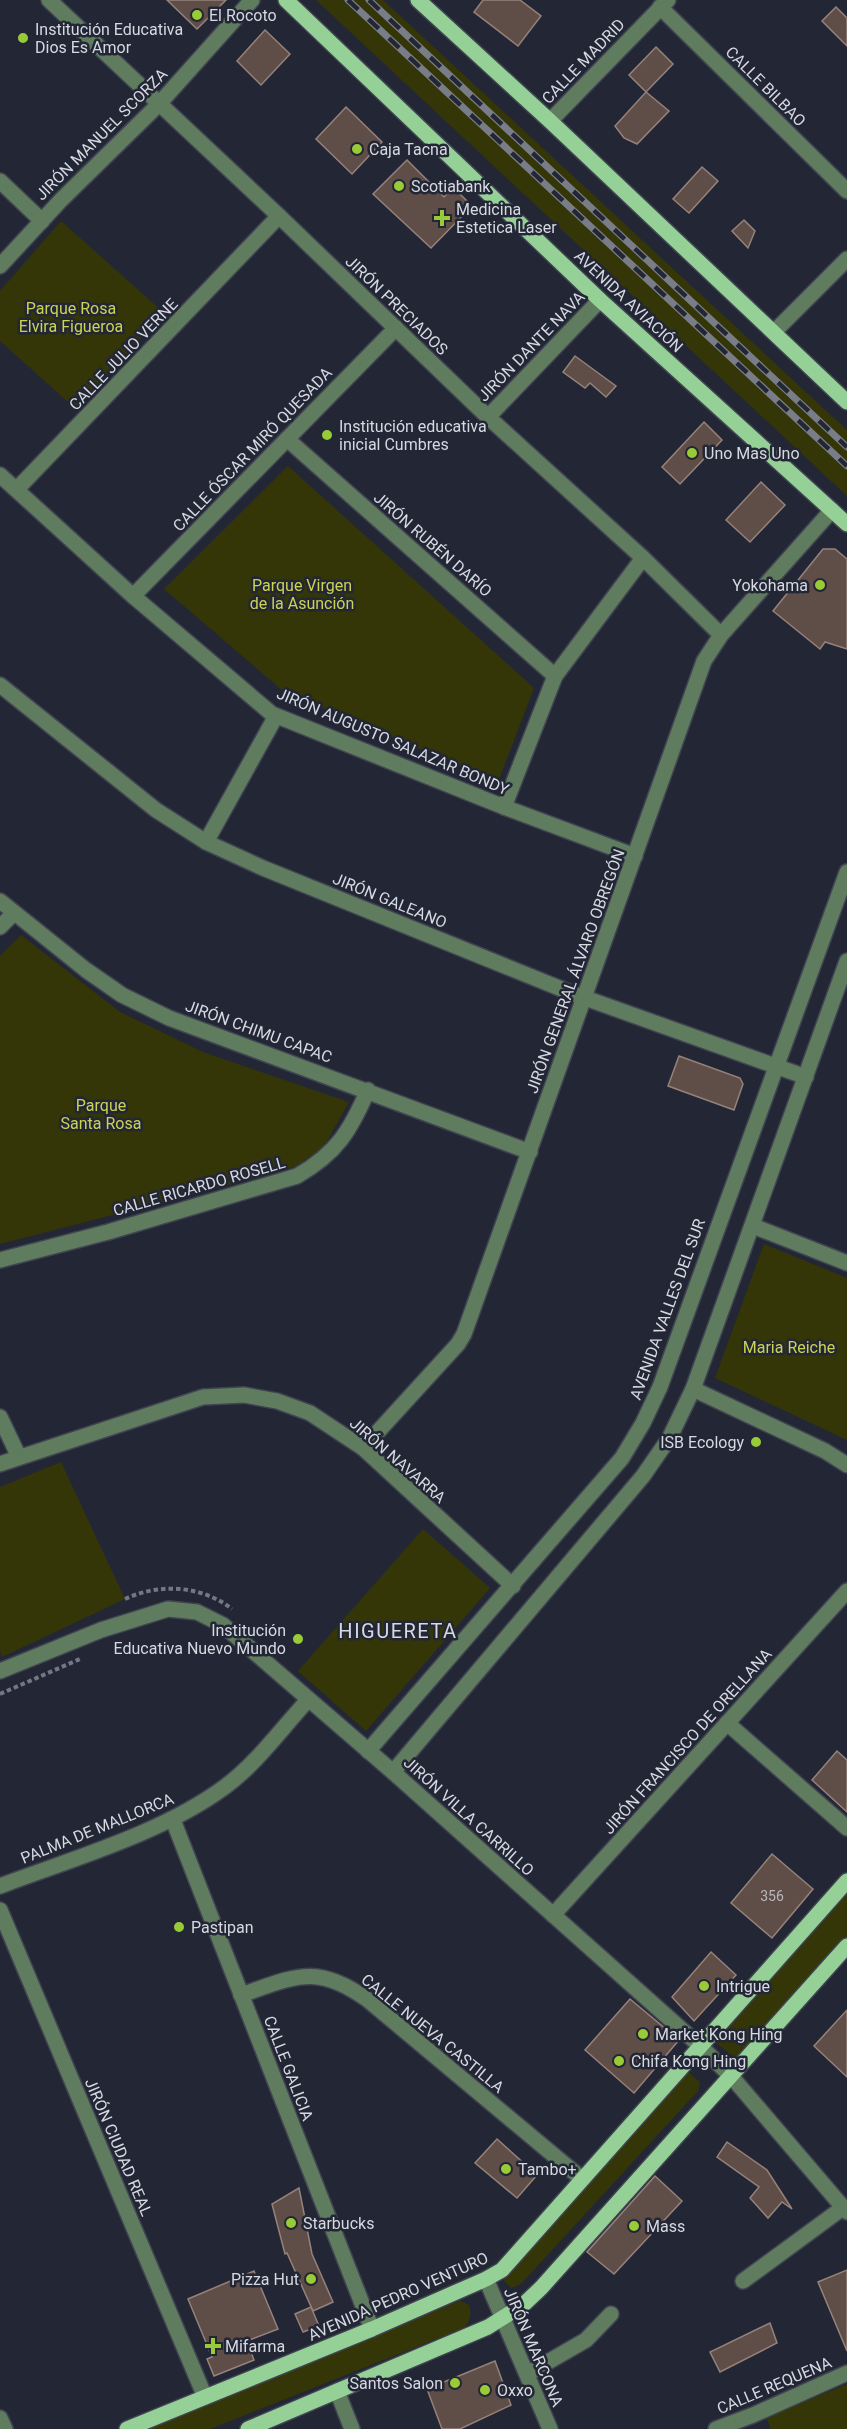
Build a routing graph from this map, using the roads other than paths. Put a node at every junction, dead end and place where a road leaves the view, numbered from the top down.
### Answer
1 (49, 0) edge
2 (252, 0) edge
3 (286, 0) edge
4 (418, 0) edge
5 (664, 4) edge
6 (159, 104) junction
7 (550, 121) junction
8 (0, 181) edge
9 (847, 191) edge
10 (279, 216) junction
11 (42, 221) junction
12 (847, 259) edge
13 (0, 266) edge
14 (600, 300) junction
15 (396, 328) junction
16 (774, 332) junction
17 (847, 402) edge
18 (488, 417) junction
19 (287, 440) junction
20 (0, 475) edge
21 (17, 489) junction
22 (832, 510) junction
23 (847, 524) edge
24 (643, 558) junction
25 (134, 596) junction
26 (721, 635) junction
27 (555, 675) junction
28 (0, 685) edge
29 (276, 716) junction
30 (504, 807) junction
31 (206, 842) junction
32 (635, 856) junction
33 (847, 872) edge
34 (0, 901) edge
35 (14, 913) junction
36 (0, 927) edge
37 (847, 961) edge
38 (585, 997) junction
39 (775, 1066) junction
40 (806, 1077) junction
41 (368, 1090) junction
42 (530, 1152) junction
43 (753, 1227) junction
44 (0, 1260) edge
45 (847, 1263) edge
46 (693, 1389) junction
47 (0, 1417) edge
48 (363, 1448) junction
49 (19, 1456) junction
50 (0, 1464) edge
51 (847, 1465) edge
52 (513, 1586) junction
53 (847, 1591) edge
54 (0, 1671) edge
55 (308, 1700) junction
56 (728, 1723) junction
57 (368, 1751) junction
58 (393, 1772) junction
59 (173, 1820) junction
60 (847, 1828) edge
61 (847, 1881) edge
62 (0, 1886) edge
63 (0, 1910) edge
64 (553, 1915) junction
65 (847, 1946) edge
66 (241, 1995) junction
67 (699, 2045) junction
68 (731, 2076) junction
69 (581, 2178) junction
70 (845, 2209) edge
71 (486, 2279) junction
72 (744, 2281) dead end
73 (611, 2314) dead end
74 (503, 2318) junction
75 (372, 2329) junction
76 (847, 2373) edge
77 (527, 2374) junction
78 (337, 2391) junction
79 (205, 2397) junction
80 (0, 2418) edge
81 (756, 2422) edge
82 (5, 2429) edge
83 (127, 2429) edge
84 (248, 2429) edge
85 (352, 2429) edge
86 (550, 2429) edge
87 (716, 2429) edge

1 - 6 street, JIRÓN PRECIADOS
2 - 6 street, JIRÓN MANUEL SCORZA
3 - 14 main road, AVENIDA AVIACIÓN
4 - 7 main road
5 - 7 street, CALLE MADRID
5 - 9 street, CALLE BILBAO
6 - 10 street, JIRÓN PRECIADOS
6 - 11 street, JIRÓN MANUEL SCORZA
7 - 16 main road
8 - 11 street
10 - 15 street, JIRÓN PRECIADOS
10 - 21 street, CALLE JULIO VERNE
11 - 13 street, JIRÓN MANUEL SCORZA
12 - 16 street
14 - 18 street, JIRÓN DANTE NAVA
14 - 22 main road, AVENIDA AVIACIÓN
15 - 18 street, JIRÓN PRECIADOS
15 - 19 street, CALLE ÓSCAR MIRÓ QUESADA
16 - 17 main road
18 - 24 street, JIRÓN PRECIADOS
19 - 25 street, CALLE ÓSCAR MIRÓ QUESADA
19 - 27 street, JIRÓN RUBÉN DARÍO
20 - 21 street, JIRÓN AUGUSTO SALAZAR BONDY
21 - 25 street, JIRÓN AUGUSTO SALAZAR BONDY
22 - 23 main road, AVENIDA AVIACIÓN
22 - 26 street, JIRÓN GENERAL ÁLVARO OBREGÓN
24 - 26 street, JIRÓN PRECIADOS
24 - 27 street
25 - 29 street, JIRÓN AUGUSTO SALAZAR BONDY
26 - 32 street, JIRÓN GENERAL ÁLVARO OBREGÓN
27 - 30 street
28 - 31 street, JIRÓN GALEANO
29 - 30 street, JIRÓN AUGUSTO SALAZAR BONDY
29 - 31 street
30 - 32 street, JIRÓN AUGUSTO SALAZAR BONDY
31 - 38 street, JIRÓN GALEANO
32 - 38 street, JIRÓN GENERAL ÁLVARO OBREGÓN
33 - 39 street, AVENIDA VALLES DEL SUR
34 - 35 street, JIRÓN CHIMU CAPAC
35 - 36 street
35 - 41 street, JIRÓN CHIMU CAPAC
37 - 40 street
38 - 39 street, JIRÓN GALEANO
38 - 42 street, JIRÓN GENERAL ÁLVARO OBREGÓN
39 - 40 street, JIRÓN GALEANO
39 - 52 street, AVENIDA VALLES DEL SUR
40 - 43 street
41 - 42 street, JIRÓN CHIMU CAPAC
41 - 44 street, CALLE RICARDO ROSELL
42 - 48 street, JIRÓN GENERAL ÁLVARO OBREGÓN
43 - 45 street
43 - 46 street
46 - 51 street
46 - 58 street
47 - 49 street
48 - 49 street, JIRÓN NAVARRA
48 - 52 street, JIRÓN NAVARRA
49 - 50 street, JIRÓN NAVARRA
52 - 57 street, AVENIDA VALLES DEL SUR
53 - 56 street, JIRÓN FRANCISCO DE ORELLANA
54 - 55 street, JIRÓN VILLA CARRILLO
55 - 57 street, JIRÓN VILLA CARRILLO
55 - 59 street, PALMA DE MALLORCA
56 - 60 street
56 - 64 street, JIRÓN FRANCISCO DE ORELLANA
57 - 58 street, JIRÓN VILLA CARRILLO
58 - 64 street, JIRÓN VILLA CARRILLO
59 - 62 street, PALMA DE MALLORCA
59 - 66 street, CALLE GALICIA
61 - 67 main road, AVENIDA PEDRO VENTURO
63 - 79 street, JIRÓN CIUDAD REAL
64 - 67 street, JIRÓN VILLA CARRILLO
65 - 68 main road
66 - 69 street, CALLE NUEVA CASTILLA
66 - 75 street, CALLE GALICIA
67 - 68 street, JIRÓN VILLA CARRILLO
67 - 69 main road, AVENIDA PEDRO VENTURO
68 - 70 street, JIRÓN VILLA CARRILLO
68 - 74 main road
69 - 71 main road, AVENIDA PEDRO VENTURO
70 - 72 street
71 - 74 street, JIRÓN MARCONA
71 - 75 main road, AVENIDA PEDRO VENTURO
73 - 77 street
74 - 77 street, JIRÓN MARCONA
74 - 78 main road
75 - 79 main road, AVENIDA PEDRO VENTURO
76 - 81 street, CALLE REQUENA
77 - 86 street, JIRÓN MARCONA
78 - 84 main road
78 - 85 street
79 - 83 main road, AVENIDA PEDRO VENTURO
80 - 82 street
81 - 87 street, CALLE REQUENA

